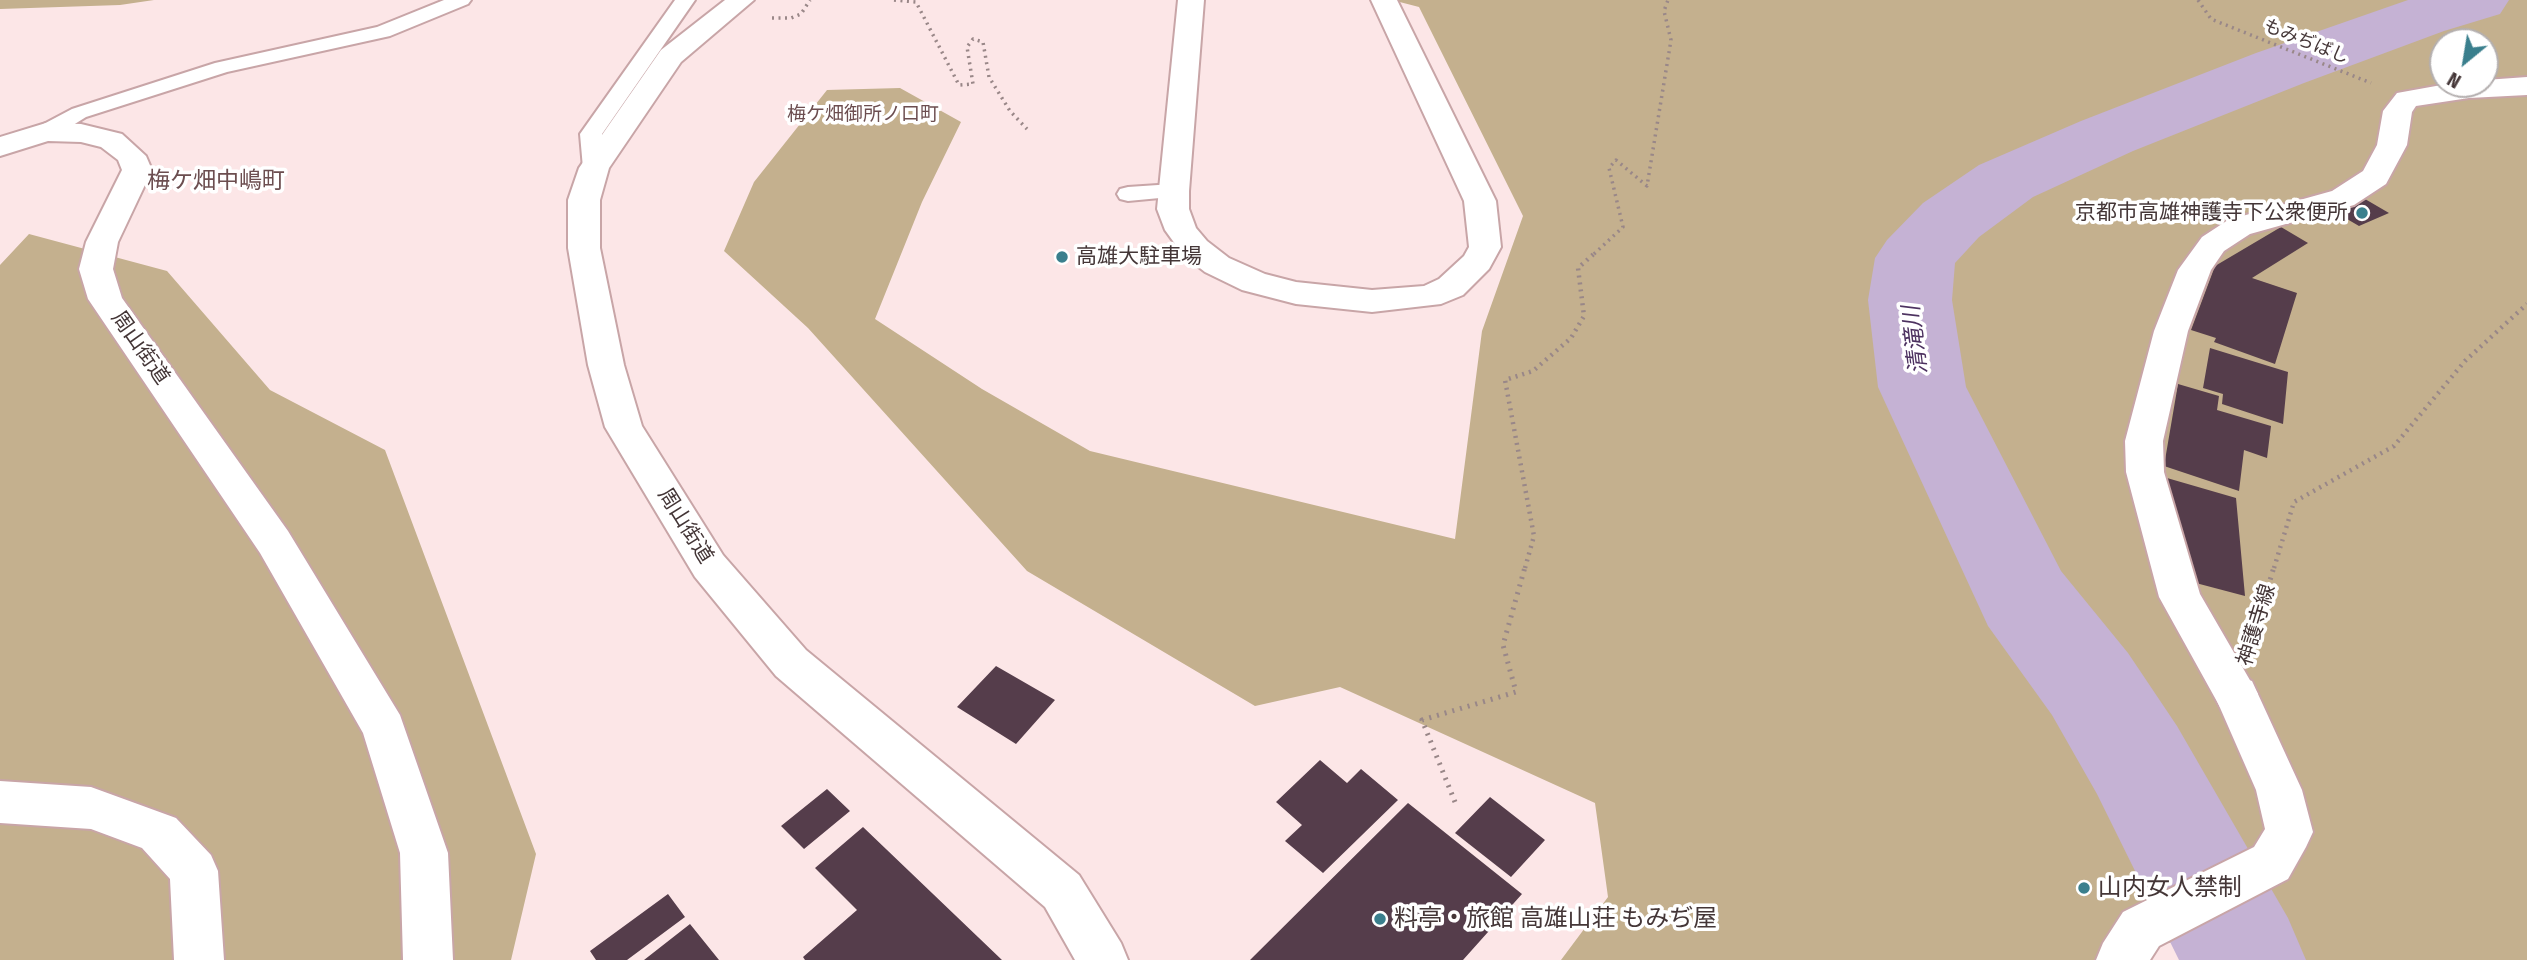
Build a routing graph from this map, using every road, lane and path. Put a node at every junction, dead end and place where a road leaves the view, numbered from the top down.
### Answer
1 (461, 0) edge
2 (685, 0) edge
3 (741, 0) edge
4 (894, 0) edge
5 (1191, 0) edge
6 (1384, 0) edge
7 (1668, 0) edge
8 (2198, 0) edge
9 (2378, 86) dead end
10 (2527, 86) edge
11 (1027, 129) dead end
12 (46, 132) junction
13 (0, 146) edge
14 (594, 168) junction
15 (1173, 191) junction
16 (1128, 194) dead end
17 (2527, 304) edge
18 (2236, 694) junction
19 (0, 802) edge
20 (1455, 802) dead end
21 (2131, 945) edge
22 (199, 960) edge
23 (428, 960) edge
24 (1103, 960) edge

1 - 12 lane
2 - 14 lane
3 - 14 main road, 周山街道
4 - 11 path
5 - 15 main road
6 - 15 main road
7 - 20 path
8 - 9 path, もみぢばし
10 - 18 main road
12 - 13 main road, 周山街道
12 - 23 main road, 周山街道
14 - 24 main road, 周山街道
15 - 16 lane
17 - 18 path, 神護寺線
18 - 21 main road, 神護寺線
19 - 22 main road

